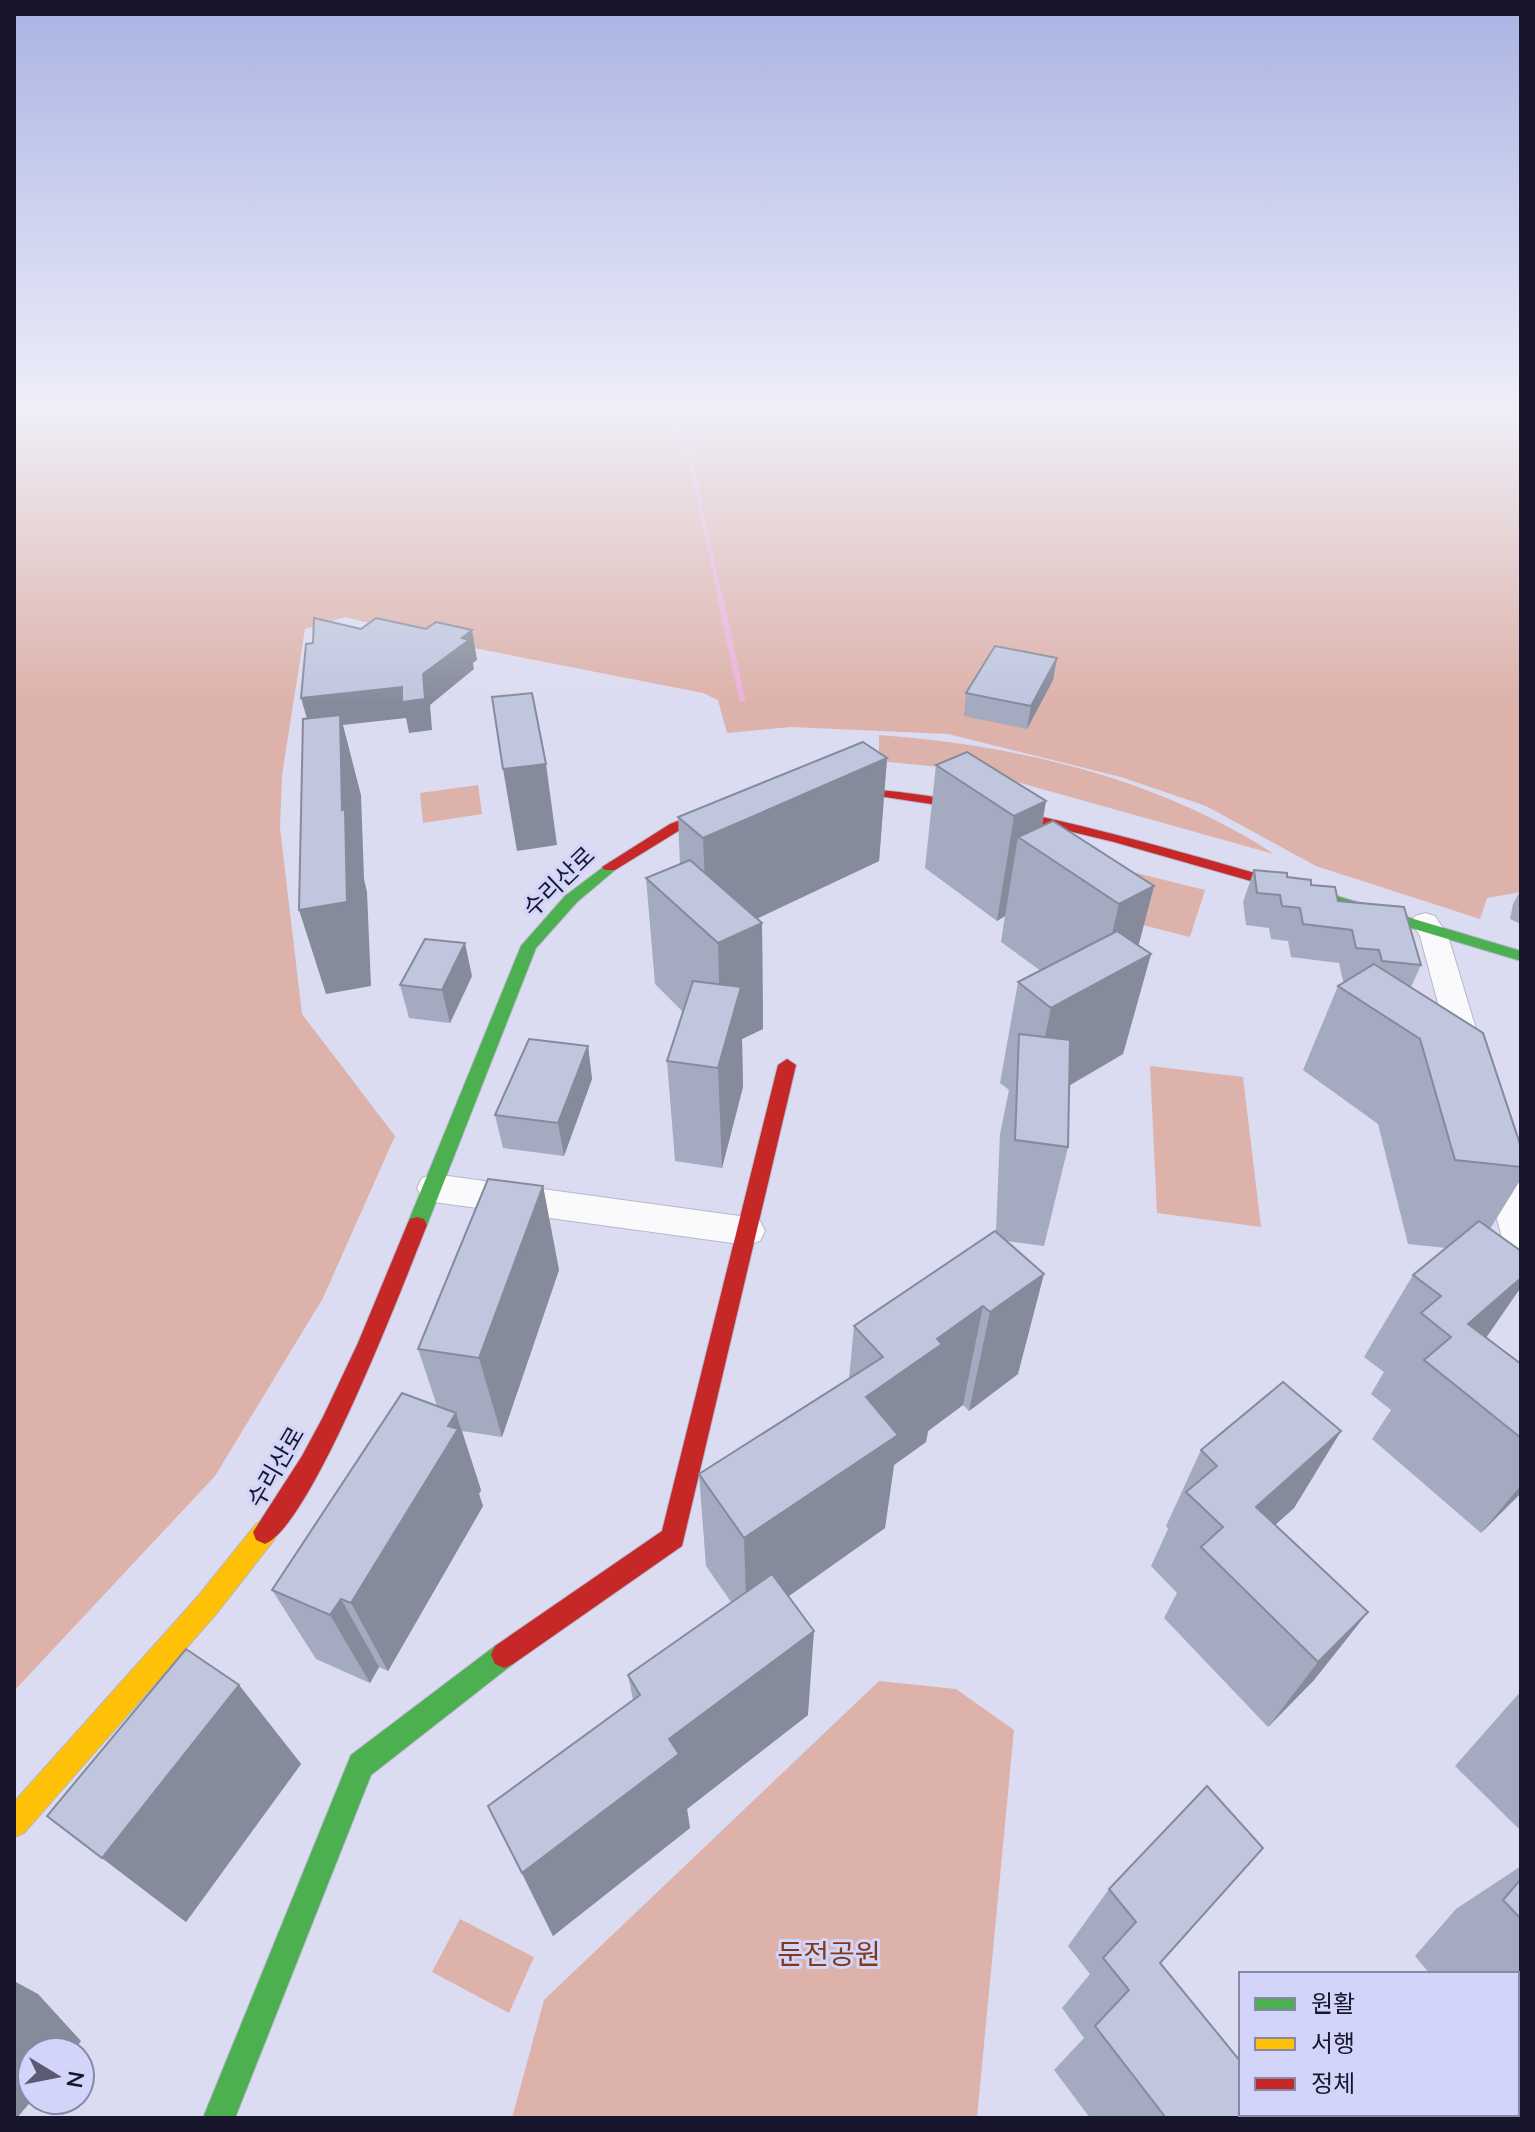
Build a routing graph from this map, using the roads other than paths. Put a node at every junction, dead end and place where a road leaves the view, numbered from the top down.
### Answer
1 (805, 791) edge
2 (749, 800) edge
3 (1425, 922) junction
4 (1521, 956) edge
5 (787, 1065) dead end
6 (434, 1188) junction
7 (747, 1231) junction
8 (1521, 1241) edge
9 (14, 1823) edge
10 (219, 2118) edge

1 - 3 street
2 - 6 street, 수리산로
3 - 4 street
3 - 8 street
5 - 7 street
6 - 7 street
6 - 9 street, 수리산로
7 - 10 street

